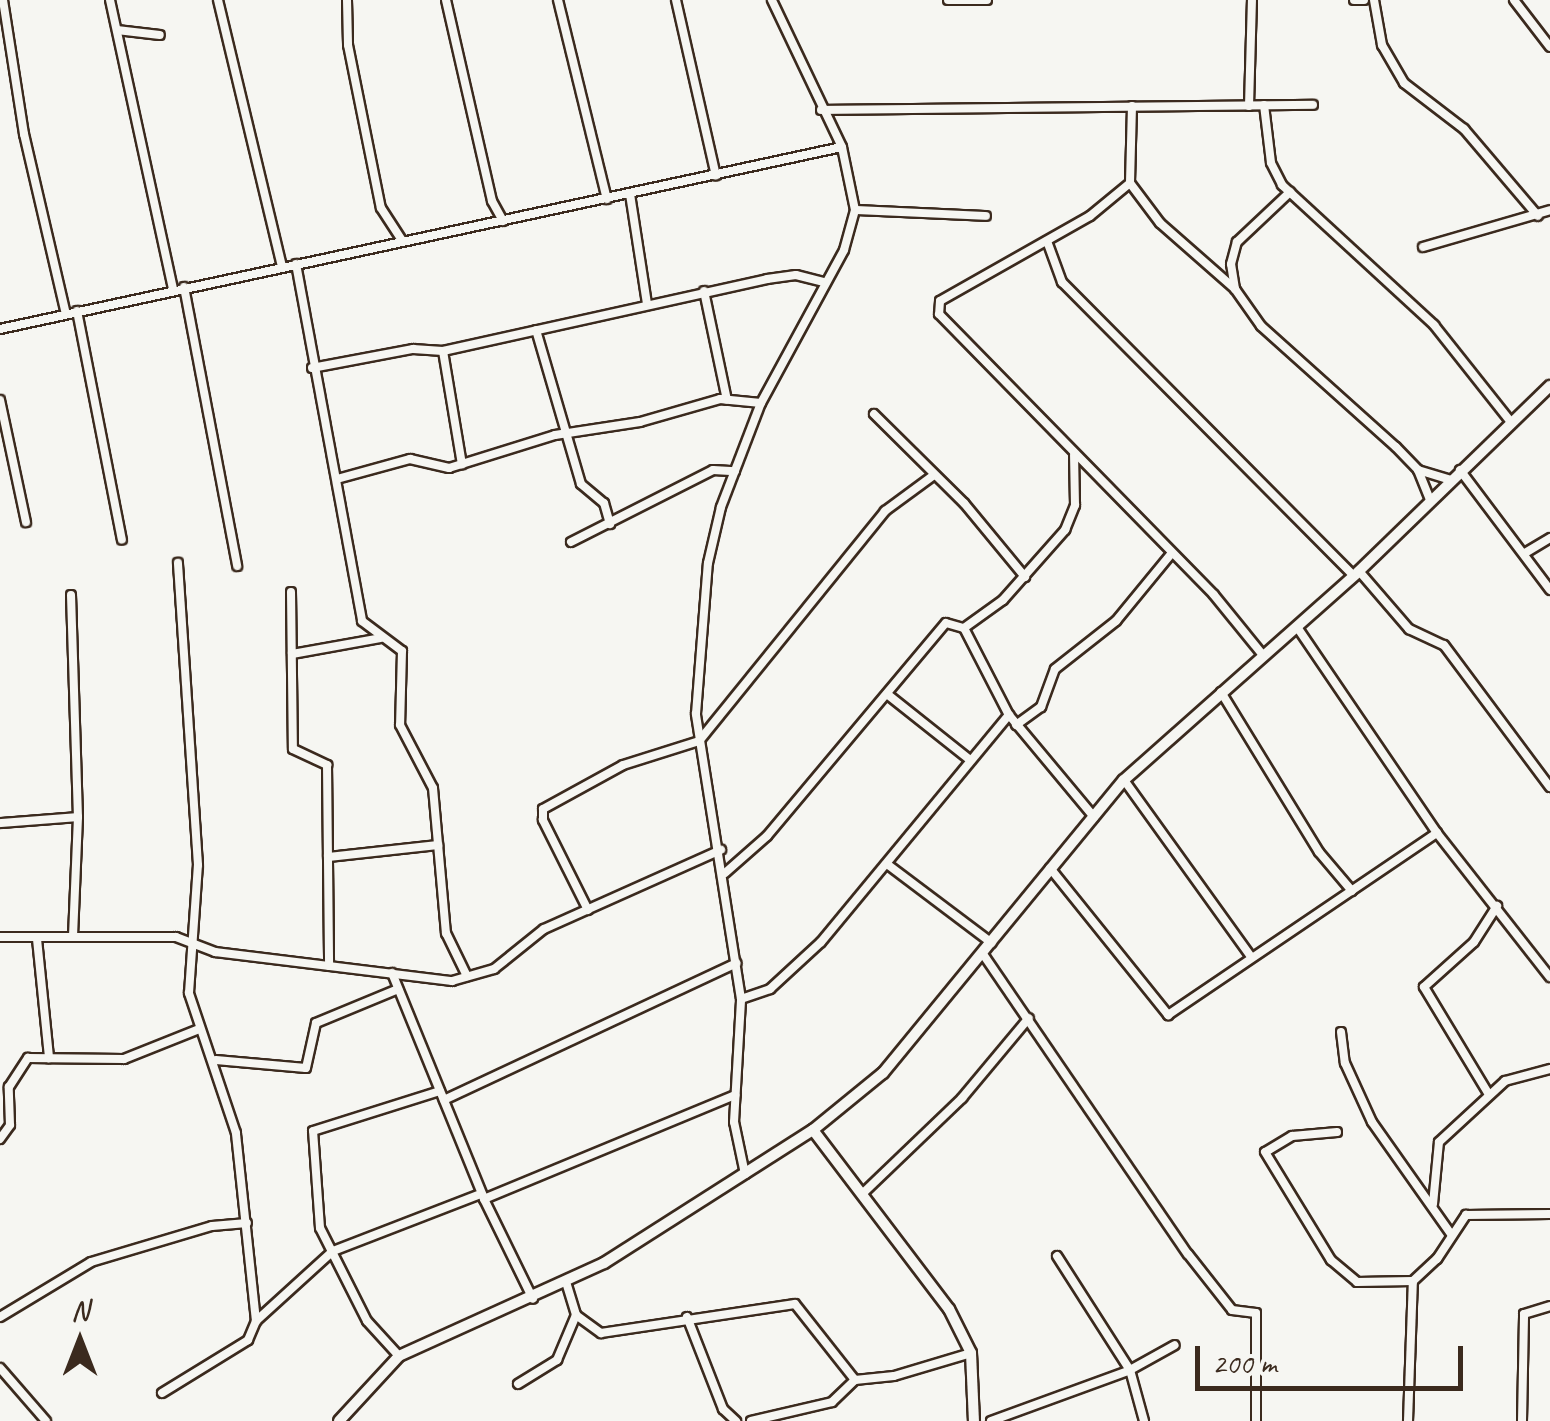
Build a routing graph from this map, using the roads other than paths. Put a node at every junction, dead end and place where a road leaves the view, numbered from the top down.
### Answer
1 (4, 0) edge
2 (110, 0) edge
3 (218, 0) edge
4 (347, 0) edge
5 (446, 0) edge
6 (558, 0) edge
7 (676, 0) edge
8 (772, 0) edge
9 (948, 0) edge
10 (987, 0) edge
11 (1252, 0) edge
12 (1354, 0) edge
13 (1364, 0) edge
14 (1374, 0) edge
15 (1519, 2) edge
16 (117, 30) junction
17 (160, 35) dead end
18 (1550, 47) edge
19 (1313, 105) dead end
20 (1132, 106) junction
21 (1249, 106) junction
22 (1264, 106) junction
23 (821, 110) junction
24 (842, 148) junction
25 (716, 176) junction
26 (1130, 182) junction
27 (1290, 192) junction
28 (630, 194) junction
29 (607, 200) junction
30 (855, 210) junction
31 (1550, 210) edge
32 (986, 216) dead end
33 (1538, 216) junction
34 (504, 221) junction
35 (402, 240) junction
36 (1046, 241) junction
37 (1423, 247) dead end
38 (296, 264) junction
39 (282, 267) junction
40 (825, 282) junction
41 (184, 287) junction
42 (1235, 288) junction
43 (172, 290) junction
44 (704, 291) junction
45 (648, 304) junction
46 (76, 312) junction
47 (66, 314) junction
48 (0, 329) edge
49 (536, 330) junction
50 (442, 351) junction
51 (312, 368) junction
52 (1550, 386) edge
53 (0, 400) edge
54 (727, 400) junction
55 (761, 403) junction
56 (874, 414) dead end
57 (1510, 421) junction
58 (566, 432) junction
59 (4, 435) edge
60 (1074, 455) junction
61 (462, 464) junction
62 (1418, 470) junction
63 (1460, 470) junction
64 (736, 471) junction
65 (934, 475) junction
66 (336, 479) junction
67 (1450, 480) junction
68 (1430, 500) junction
69 (26, 522) dead end
70 (610, 524) junction
71 (1550, 538) edge
72 (122, 540) dead end
73 (572, 542) dead end
74 (1525, 553) junction
75 (1171, 554) junction
76 (178, 563) dead end
77 (237, 566) dead end
78 (1357, 573) junction
79 (1025, 577) junction
80 (1550, 590) edge
81 (291, 592) dead end
82 (71, 595) dead end
83 (964, 628) junction
84 (1297, 628) junction
85 (383, 638) junction
86 (292, 654) junction
87 (1262, 654) junction
88 (1221, 692) junction
89 (887, 694) junction
90 (1009, 715) junction
91 (1016, 725) junction
92 (699, 741) junction
93 (970, 760) junction
94 (1124, 780) junction
95 (1550, 787) edge
96 (78, 817) junction
97 (1094, 817) junction
98 (0, 823) edge
99 (1437, 833) junction
100 (438, 846) junction
101 (721, 850) junction
102 (328, 857) junction
103 (888, 864) junction
104 (1050, 868) junction
105 (725, 873) junction
106 (1352, 891) junction
107 (1497, 906) junction
108 (588, 910) junction
109 (0, 937) edge
110 (73, 937) junction
111 (37, 939) junction
112 (193, 941) junction
113 (992, 943) junction
114 (984, 954) junction
115 (1251, 956) junction
116 (737, 963) junction
117 (329, 966) junction
118 (392, 974) junction
119 (467, 976) junction
120 (1550, 977) edge
121 (398, 988) junction
122 (741, 999) junction
123 (1029, 1018) junction
124 (199, 1029) junction
125 (1342, 1032) dead end
126 (49, 1058) junction
127 (216, 1060) junction
128 (1550, 1069) edge
129 (1488, 1093) junction
130 (735, 1095) junction
131 (442, 1096) junction
132 (813, 1130) junction
133 (1337, 1132) dead end
134 (0, 1139) edge
135 (745, 1174) junction
136 (862, 1194) junction
137 (483, 1196) junction
138 (1433, 1204) junction
139 (1550, 1214) edge
140 (247, 1223) junction
141 (1452, 1234) junction
142 (333, 1251) junction
143 (1057, 1256) dead end
144 (1412, 1281) junction
145 (566, 1282) junction
146 (533, 1298) junction
147 (254, 1304) junction
148 (1550, 1306) edge
149 (268, 1309) junction
150 (0, 1316) edge
151 (576, 1316) junction
152 (686, 1317) junction
153 (256, 1321) junction
154 (1175, 1345) dead end
155 (970, 1353) junction
156 (399, 1356) junction
157 (0, 1368) edge
158 (1130, 1370) junction
159 (856, 1380) junction
160 (518, 1384) dead end
161 (162, 1393) dead end
162 (46, 1421) edge
163 (339, 1421) edge
164 (736, 1421) edge
165 (751, 1421) edge
166 (974, 1421) edge
167 (991, 1421) edge
168 (1144, 1421) edge
169 (1256, 1421) edge
170 (1408, 1421) edge
171 (1522, 1421) edge

1 - 47 street
2 - 16 street
3 - 39 street
4 - 35 street
5 - 34 street
6 - 29 street
7 - 25 street
8 - 23 street
9 - 10 street
11 - 21 street
12 - 13 street
14 - 33 street
15 - 18 street
16 - 17 street
16 - 43 street
19 - 22 street
20 - 21 street
20 - 23 street
20 - 26 street
21 - 22 street
22 - 27 street
23 - 24 street
24 - 25 street
24 - 30 street
25 - 28 street
26 - 36 street
26 - 42 street
27 - 42 street
27 - 57 street
28 - 29 street
28 - 45 street
29 - 34 street
30 - 32 street
30 - 40 street
31 - 33 street
33 - 37 street
34 - 35 street
35 - 38 street
36 - 60 street
36 - 78 street
38 - 39 street
38 - 51 street
39 - 41 street
40 - 44 street
40 - 55 street
41 - 43 street
41 - 77 street
42 - 62 street
43 - 46 street
44 - 45 street
44 - 54 street
45 - 49 street
46 - 47 street
46 - 72 street
47 - 48 street
49 - 50 street
49 - 58 street
50 - 51 street
50 - 61 street
51 - 66 street
52 - 57 street
53 - 59 street
54 - 55 street
54 - 58 street
55 - 64 street
56 - 65 street
57 - 63 street
58 - 61 street
58 - 70 street
59 - 69 street
60 - 75 street
60 - 79 street
61 - 66 street
62 - 67 street
62 - 68 street
63 - 67 street
63 - 74 street
64 - 70 street
64 - 92 street
65 - 79 street
65 - 92 street
66 - 85 street
67 - 68 street
68 - 78 street
70 - 73 street
71 - 74 street
74 - 80 street
75 - 87 street
75 - 91 street
76 - 112 street
78 - 84 street
78 - 95 street
79 - 83 street
81 - 86 street
82 - 96 street
83 - 89 street
83 - 90 street
84 - 87 street
84 - 99 street
85 - 86 street
85 - 100 street
86 - 102 street
87 - 88 street
88 - 94 street
88 - 106 street
89 - 93 street
89 - 105 street
90 - 91 street
90 - 93 street
91 - 97 street
92 - 101 street
92 - 108 street
93 - 103 street
94 - 97 street
94 - 115 street
96 - 98 street
96 - 110 street
97 - 104 street
99 - 106 street
99 - 107 street
100 - 102 street
100 - 119 street
101 - 105 street
101 - 108 street
102 - 117 street
103 - 113 street
103 - 122 street
104 - 113 street
104 - 115 street
105 - 116 street
106 - 115 street
107 - 120 street
107 - 129 street
108 - 119 street
109 - 111 street
110 - 111 street
110 - 112 street
111 - 126 street
112 - 117 street
112 - 124 street
113 - 114 street
114 - 123 street
114 - 132 street
116 - 122 street
116 - 131 street
117 - 118 street
118 - 119 street
118 - 121 street
121 - 127 street
121 - 131 street
122 - 130 street
123 - 136 street
123 - 169 street
124 - 126 street
124 - 127 street
125 - 138 street
126 - 134 street
127 - 140 street
128 - 129 street
129 - 138 street
130 - 135 street
130 - 137 street
131 - 137 street
131 - 142 street
132 - 135 street
132 - 136 street
133 - 144 street
135 - 145 street
136 - 155 street
137 - 142 street
137 - 146 street
138 - 141 street
139 - 141 street
140 - 147 street
140 - 150 street
141 - 144 street
142 - 149 street
142 - 156 street
143 - 158 street
144 - 170 street
145 - 146 street
145 - 151 street
146 - 156 street
147 - 149 street
147 - 153 street
148 - 171 street
149 - 153 street
151 - 152 street
151 - 160 street
152 - 159 street
152 - 164 street
153 - 161 street
154 - 158 street
155 - 159 street
155 - 166 street
156 - 163 street
157 - 162 street
158 - 167 street
158 - 168 street
159 - 165 street

